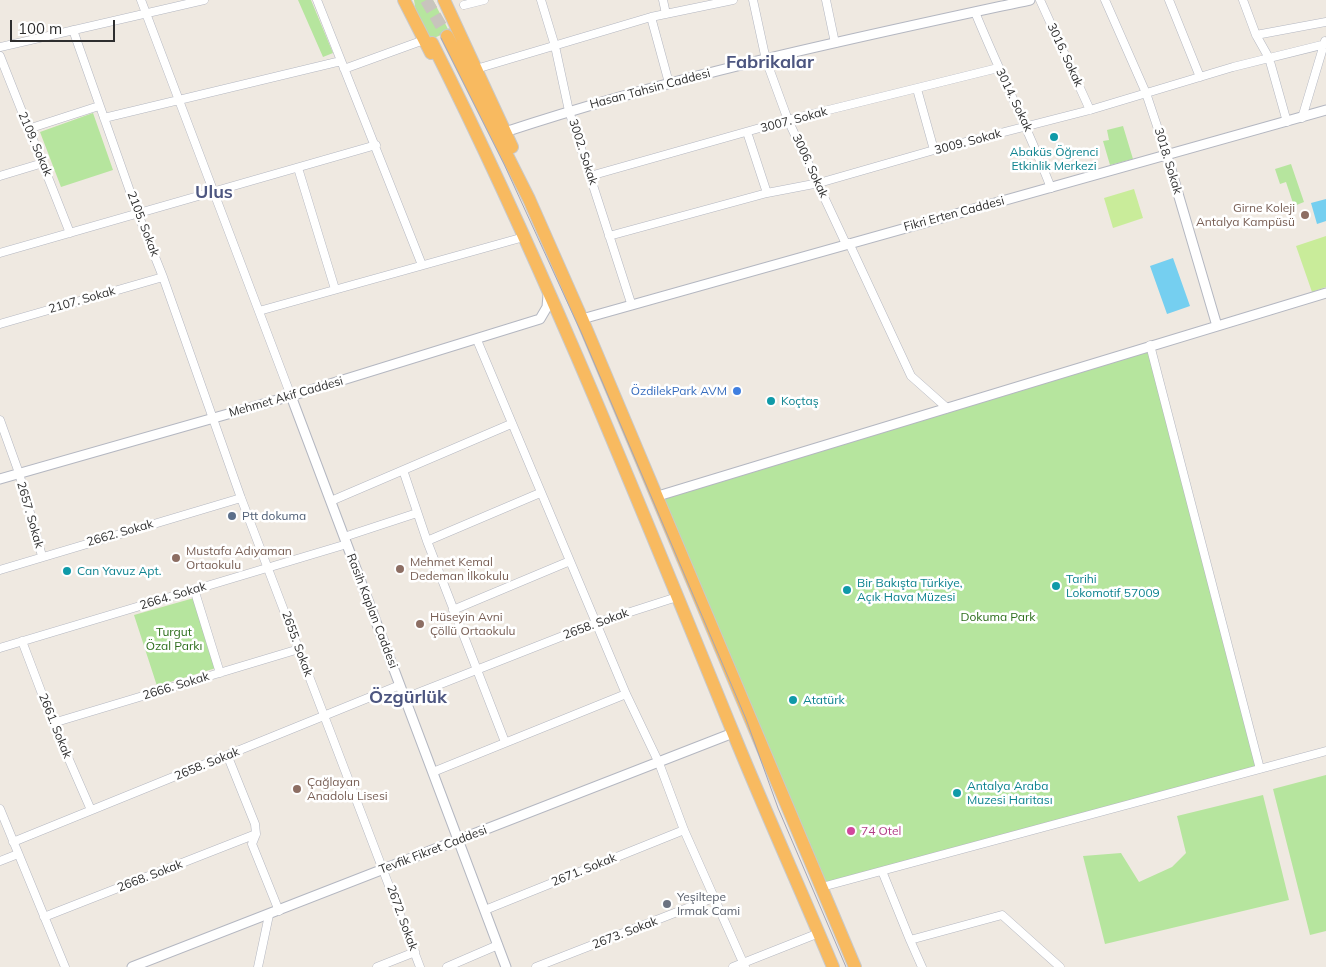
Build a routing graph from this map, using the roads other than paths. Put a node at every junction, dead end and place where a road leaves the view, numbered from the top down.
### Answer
1 (141, 0) edge
2 (204, 0) edge
3 (317, 0) edge
4 (404, 0) edge
5 (411, 0) edge
6 (484, 0) edge
7 (541, 0) edge
8 (663, 0) edge
9 (733, 0) edge
10 (754, 0) edge
11 (826, 0) edge
12 (1030, 0) edge
13 (1040, 0) edge
14 (1104, 0) edge
15 (1169, 0) edge
16 (1243, 0) edge
17 (444, 2) edge
18 (464, 5) dead end
19 (975, 12) junction
20 (146, 13) junction
21 (666, 14) junction
22 (651, 17) junction
23 (1326, 22) edge
24 (417, 25) junction
25 (73, 30) junction
26 (1256, 35) junction
27 (447, 36) tunnel mouth
28 (428, 42) junction
29 (1325, 42) edge
30 (836, 43) junction
31 (0, 46) edge
32 (555, 46) junction
33 (0, 56) edge
34 (1269, 58) junction
35 (766, 60) junction
36 (341, 61) junction
37 (998, 68) junction
38 (344, 69) junction
39 (476, 69) junction
40 (1200, 77) junction
41 (669, 83) junction
42 (917, 89) junction
43 (1146, 93) junction
44 (180, 100) junction
45 (99, 106) junction
46 (570, 110) junction
47 (1090, 110) junction
48 (1326, 110) edge
49 (104, 118) junction
50 (1302, 118) junction
51 (788, 120) junction
52 (1287, 122) junction
53 (1027, 126) junction
54 (28, 130) junction
55 (505, 132) junction
56 (747, 132) junction
57 (376, 145) junction
58 (934, 150) junction
59 (1167, 156) junction
60 (43, 163) junction
61 (298, 168) junction
62 (0, 176) edge
63 (590, 176) junction
64 (819, 183) junction
65 (1051, 188) junction
66 (215, 193) junction
67 (767, 193) junction
68 (529, 199) junction
69 (138, 214) junction
70 (70, 233) junction
71 (609, 236) junction
72 (524, 237) junction
73 (847, 243) junction
74 (0, 253) edge
75 (422, 265) junction
76 (163, 277) junction
77 (335, 289) junction
78 (548, 290) junction
79 (1326, 293) edge
80 (631, 303) junction
81 (259, 311) junction
82 (582, 319) junction
83 (0, 324) edge
84 (1217, 326) junction
85 (477, 340) junction
86 (1150, 346) junction
87 (291, 396) junction
88 (947, 408) junction
89 (213, 417) junction
90 (0, 420) edge
91 (511, 424) junction
92 (403, 470) junction
93 (19, 473) junction
94 (0, 479) edge
95 (540, 493) junction
96 (658, 496) junction
97 (241, 498) junction
98 (330, 501) junction
99 (418, 513) junction
100 (346, 540) junction
101 (427, 542) junction
102 (42, 556) junction
103 (570, 562) junction
104 (269, 567) junction
105 (0, 570) edge
106 (194, 590) junction
107 (677, 597) junction
108 (453, 610) junction
109 (596, 622) junction
110 (22, 641) junction
111 (0, 648) edge
112 (299, 648) junction
113 (476, 671) junction
114 (220, 672) junction
115 (400, 686) junction
116 (626, 694) junction
117 (405, 698) junction
118 (747, 711) junction
119 (322, 715) junction
120 (53, 723) junction
121 (733, 733) junction
122 (505, 742) junction
123 (1326, 751) edge
124 (228, 756) junction
125 (659, 763) junction
126 (1260, 769) junction
127 (433, 772) junction
128 (0, 809) edge
129 (91, 810) junction
130 (684, 830) junction
131 (256, 834) junction
132 (458, 840) junction
133 (13, 842) junction
134 (18, 854) junction
135 (0, 861) edge
136 (384, 869) junction
137 (882, 871) junction
138 (822, 887) junction
139 (714, 898) junction
140 (279, 910) junction
141 (485, 910) junction
142 (269, 915) junction
143 (44, 917) junction
144 (819, 934) junction
145 (910, 940) junction
146 (498, 945) junction
147 (415, 952) junction
148 (745, 965) edge
149 (65, 967) edge
150 (132, 967) edge
151 (258, 967) edge
152 (377, 967) edge
153 (420, 967) edge
154 (447, 967) edge
155 (506, 967) edge
156 (536, 967) edge
157 (733, 967) edge
158 (833, 967) edge
159 (855, 967) edge
160 (922, 967) edge
161 (1060, 967) edge

1 - 20 street
2 - 20 street
3 - 36 street
4 - 24 highway
5 - 24 highway
6 - 18 street
7 - 32 street, 3002. Sokak
8 - 21 street
9 - 21 street
10 - 35 street, 3006. Sokak
11 - 30 street
12 - 19 street, Hasan Tahsin Caddesi
13 - 47 street, 3016. Sokak
14 - 43 street, 3018. Sokak
15 - 40 street
16 - 26 street
17 - 39 highway
19 - 30 street, Hasan Tahsin Caddesi
19 - 37 street, 3014. Sokak
20 - 25 street
20 - 44 street
21 - 22 street
22 - 32 street
22 - 41 street
23 - 26 street
24 - 28 highway
25 - 31 street
25 - 45 street, 2105. Sokak
26 - 34 street
27 - 68 highway
28 - 38 street
28 - 72 highway
29 - 34 street, 3009. Sokak
29 - 50 street
30 - 35 street, Hasan Tahsin Caddesi
32 - 39 street
32 - 46 street, 3002. Sokak
33 - 54 street, 2109. Sokak
34 - 40 street, 3009. Sokak
34 - 52 street
35 - 41 street, Hasan Tahsin Caddesi
35 - 51 street, 3006. Sokak
36 - 38 street
36 - 44 street
37 - 42 street, 3007. Sokak
37 - 53 street, 3014. Sokak
38 - 57 street
39 - 55 highway
40 - 43 street, 3009. Sokak
41 - 46 street, Hasan Tahsin Caddesi
42 - 51 street, 3007. Sokak
42 - 58 street
43 - 47 street, 3009. Sokak
43 - 59 street, 3018. Sokak
44 - 49 street
44 - 66 street
45 - 49 street, 2105. Sokak
45 - 54 street
46 - 55 street, Hasan Tahsin Caddesi
46 - 63 street, 3002. Sokak
47 - 53 street, 3009. Sokak
48 - 50 street, Fikri Erten Caddesi
49 - 69 street, 2105. Sokak
50 - 52 street, Fikri Erten Caddesi
51 - 56 street, 3007. Sokak
51 - 64 street, 3006. Sokak
52 - 59 street, Fikri Erten Caddesi
53 - 58 street, 3009. Sokak
53 - 65 street, 3014. Sokak
54 - 60 street, 2109. Sokak
55 - 68 highway
56 - 63 street, 3007. Sokak
56 - 67 street
57 - 61 street
57 - 75 street
58 - 64 street, 3009. Sokak
59 - 65 street, Fikri Erten Caddesi
59 - 84 street, 3018. Sokak
60 - 62 street
60 - 70 street, 2109. Sokak
61 - 66 street
61 - 77 street
63 - 71 street, 3002. Sokak
64 - 67 street, 3009. Sokak
64 - 73 street, 3006. Sokak
65 - 73 street, Fikri Erten Caddesi
66 - 69 street
66 - 81 street
67 - 71 street, 3009. Sokak
68 - 82 highway
69 - 70 street
69 - 76 street, 2105. Sokak
70 - 74 street
71 - 80 street, 3002. Sokak
72 - 75 street
72 - 78 highway
73 - 80 street, Fikri Erten Caddesi
73 - 88 street, 3006. Sokak
75 - 77 street
76 - 83 street, 2107. Sokak
76 - 89 street, 2105. Sokak
77 - 81 street
78 - 85 street, Mehmet Akif Caddesi
78 - 107 highway
79 - 84 street
80 - 82 street, Fikri Erten Caddesi
81 - 87 street
82 - 96 highway
84 - 86 street
85 - 87 street, Mehmet Akif Caddesi
85 - 91 street
86 - 88 street
86 - 126 street
87 - 89 street, Mehmet Akif Caddesi
87 - 98 street, Rasih Kaplan Caddesi
88 - 96 street
89 - 93 street, Mehmet Akif Caddesi
89 - 97 street, 2655. Sokak
90 - 93 street, 2657. Sokak
91 - 92 street
91 - 95 street
92 - 98 street
92 - 99 street
93 - 94 street, Mehmet Akif Caddesi
93 - 102 street, 2657. Sokak
95 - 101 street
95 - 103 street
96 - 118 highway
97 - 102 street, 2662. Sokak
97 - 104 street, 2655. Sokak
98 - 100 street, Rasih Kaplan Caddesi
99 - 100 street, 2664. Sokak
99 - 101 street
100 - 104 street, 2664. Sokak
100 - 115 street, Rasih Kaplan Caddesi
101 - 108 street
102 - 105 street, 2662. Sokak
103 - 108 street
103 - 109 street
104 - 106 street, 2664. Sokak
104 - 112 street, 2655. Sokak
106 - 110 street, 2664. Sokak
106 - 114 street
107 - 109 street, 2658. Sokak
107 - 121 highway
108 - 113 street
109 - 113 street, 2658. Sokak
109 - 116 street
110 - 111 street, 2664. Sokak
110 - 120 street, 2661. Sokak
112 - 114 street, 2666. Sokak
112 - 119 street, 2655. Sokak
113 - 117 street, 2658. Sokak
113 - 122 street
114 - 120 street, 2666. Sokak
115 - 117 street, Rasih Kaplan Caddesi
115 - 119 street, 2658. Sokak
116 - 122 street
116 - 125 street
117 - 127 street, Rasih Kaplan Caddesi
118 - 121 highway
118 - 138 highway
119 - 124 street, 2658. Sokak
119 - 136 street, 2655. Sokak
120 - 129 street, 2661. Sokak
121 - 125 street, Tevfik Fikret Caddesi
121 - 144 highway
122 - 127 street
123 - 126 street
124 - 129 street, 2658. Sokak
124 - 131 street
125 - 130 street
125 - 132 street, Tevfik Fikret Caddesi
126 - 137 street
127 - 132 street, Rasih Kaplan Caddesi
128 - 133 street
129 - 133 street, 2658. Sokak
130 - 139 street
130 - 141 street, 2671. Sokak
131 - 140 street
131 - 143 street, 2668. Sokak
132 - 136 street, Tevfik Fikret Caddesi
132 - 141 street, Rasih Kaplan Caddesi
133 - 134 street
134 - 135 street
134 - 143 street
136 - 140 street, Tevfik Fikret Caddesi
136 - 147 street, 2672. Sokak
137 - 138 street
137 - 145 street
138 - 159 highway
139 - 148 street
139 - 156 street, 2673. Sokak
140 - 142 street, Tevfik Fikret Caddesi
141 - 146 street, Rasih Kaplan Caddesi
142 - 150 street, Tevfik Fikret Caddesi
142 - 151 street
143 - 149 street
144 - 148 street
144 - 158 highway
145 - 160 street
145 - 161 street
146 - 154 street
146 - 155 street, Rasih Kaplan Caddesi
147 - 152 street
147 - 153 street, 2672. Sokak
148 - 157 street

